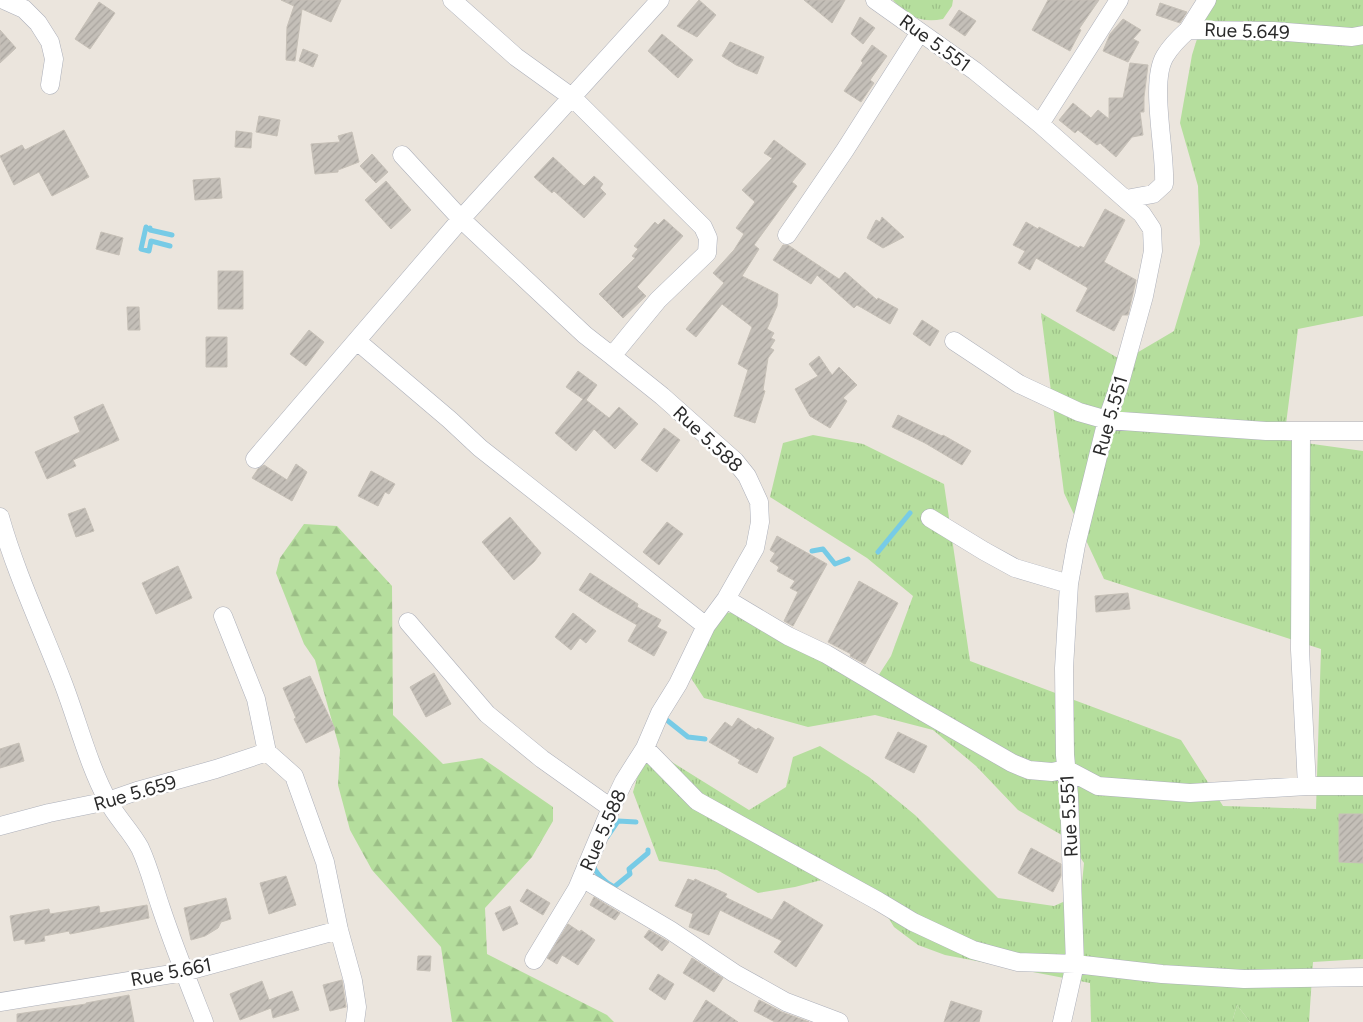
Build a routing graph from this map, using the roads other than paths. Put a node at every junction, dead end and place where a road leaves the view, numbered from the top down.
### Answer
1 (4, 0) edge
2 (452, 0) edge
3 (660, 0) edge
4 (875, 0) edge
5 (1118, 0) edge
6 (1206, 0) edge
7 (1188, 30) junction
8 (920, 32) junction
9 (1363, 35) edge
10 (50, 85) dead end
11 (573, 98) junction
12 (1040, 124) junction
13 (402, 156) dead end
14 (1126, 199) junction
15 (461, 219) junction
16 (786, 235) dead end
17 (357, 341) junction
18 (954, 341) dead end
19 (612, 356) junction
20 (1108, 420) junction
21 (1301, 431) junction
22 (1363, 431) edge
23 (255, 458) dead end
24 (0, 517) edge
25 (930, 518) dead end
26 (1069, 584) junction
27 (726, 599) junction
28 (223, 616) dead end
29 (408, 622) dead end
30 (706, 626) junction
31 (645, 748) junction
32 (267, 752) junction
33 (1066, 769) junction
34 (1306, 786) junction
35 (1363, 786) edge
36 (108, 801) junction
37 (611, 808) junction
38 (0, 826) edge
39 (582, 878) junction
40 (339, 930) junction
41 (534, 960) dead end
42 (1075, 964) junction
43 (184, 972) junction
44 (1363, 977) edge
45 (0, 1002) edge
46 (204, 1022) edge
47 (355, 1022) edge
48 (839, 1022) edge
49 (1062, 1022) edge

1 - 10 street
2 - 11 street
3 - 11 street
4 - 8 street, Rue 5.551
5 - 12 street
6 - 7 street
7 - 9 street, Rue 5.649
7 - 14 street, Rue 5.649
8 - 12 street, Rue 5.551
8 - 16 street
11 - 15 street
11 - 19 street
12 - 14 street, Rue 5.551
13 - 15 street, Rue 5.588
14 - 20 street, Rue 5.551
15 - 17 street
15 - 19 street, Rue 5.588
17 - 23 street
17 - 30 street
18 - 20 street
19 - 27 street, Rue 5.588
20 - 21 street
20 - 26 street, Rue 5.551
21 - 22 street
21 - 34 street
24 - 36 street
25 - 26 street
26 - 33 street, Rue 5.551
27 - 30 street, Rue 5.588
27 - 33 street
28 - 32 street
29 - 37 street
30 - 31 street, Rue 5.588
31 - 37 street, Rue 5.588
31 - 42 street
32 - 36 street, Rue 5.659
32 - 40 street
33 - 34 street
33 - 42 street, Rue 5.551
34 - 35 street
36 - 38 street, Rue 5.659
36 - 43 street
37 - 39 street, Rue 5.588
39 - 41 street, Rue 5.588
39 - 48 street
40 - 43 street, Rue 5.661
40 - 47 street
42 - 44 street
42 - 49 street, Rue 5.551
43 - 45 street, Rue 5.661
43 - 46 street

